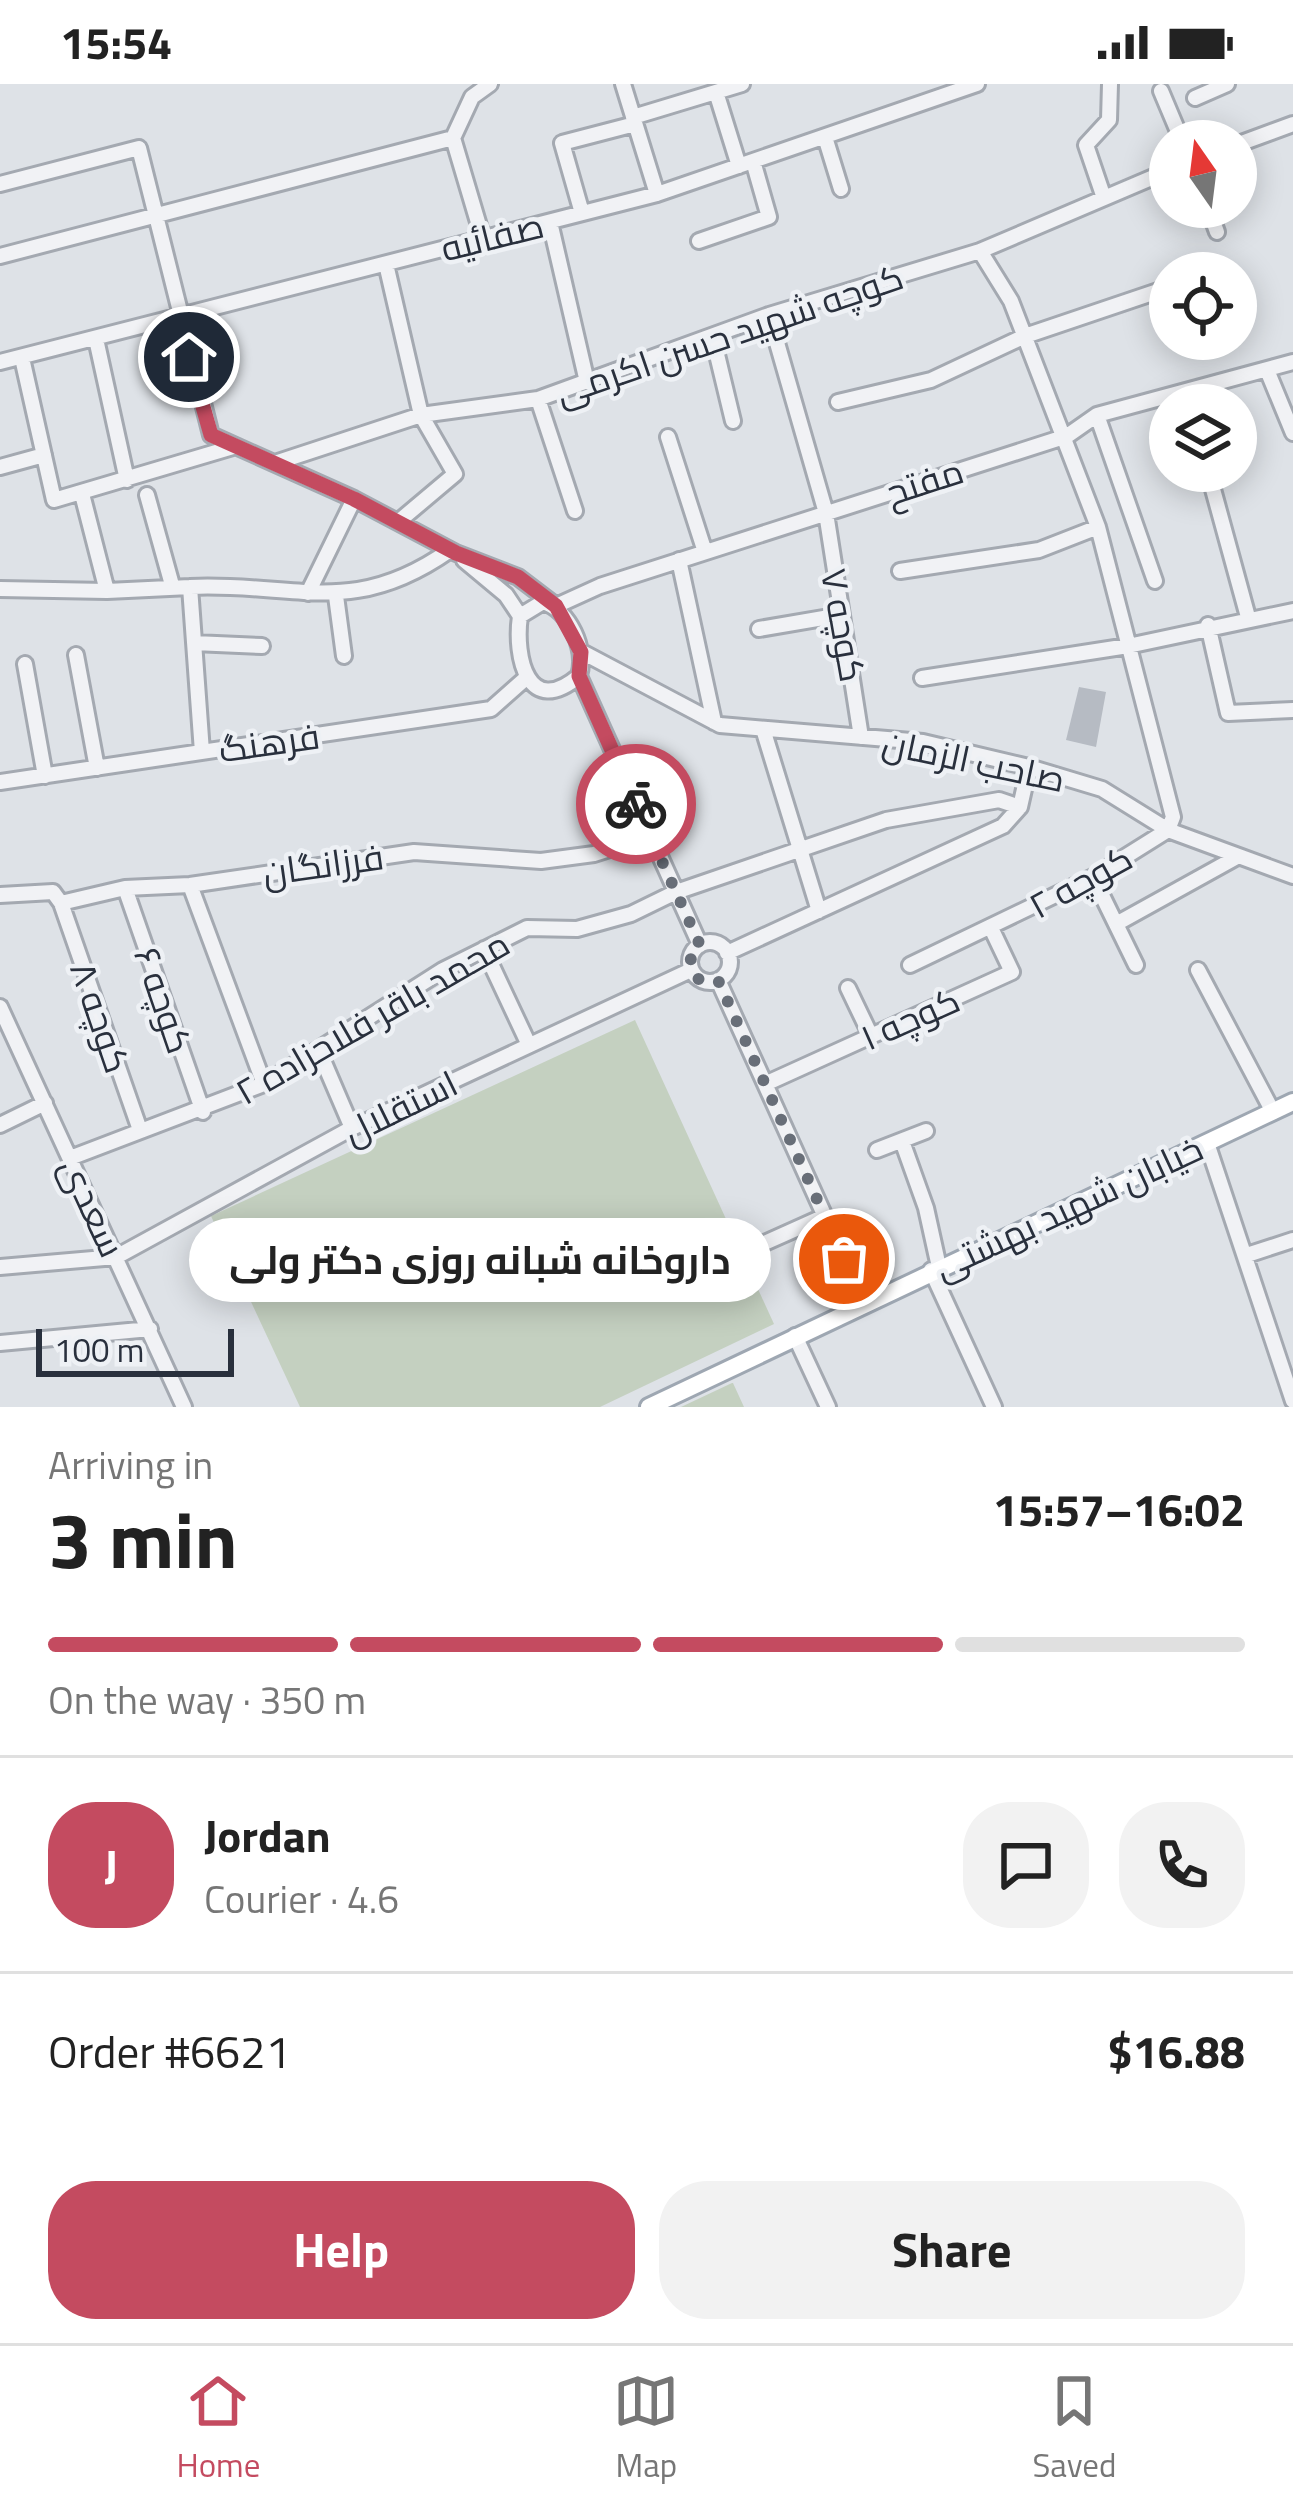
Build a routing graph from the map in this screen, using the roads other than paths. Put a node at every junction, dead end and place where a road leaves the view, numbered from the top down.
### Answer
1 (490, 84) edge
2 (623, 84) edge
3 (742, 84) edge
4 (976, 84) edge
5 (1110, 84) edge
6 (1227, 84) edge
7 (1161, 91) dead end
8 (716, 92) junction
9 (1195, 98) dead end
10 (634, 120) junction
11 (1173, 120) edge
12 (1293, 124) edge
13 (825, 137) junction
14 (1257, 137) edge
15 (454, 138) junction
16 (746, 164) junction
17 (1149, 179) edge
18 (0, 184) edge
19 (841, 189) dead end
20 (657, 194) junction
21 (1104, 197) junction
22 (582, 213) junction
23 (155, 218) junction
24 (550, 222) junction
25 (1216, 228) edge
26 (1217, 232) dead end
27 (483, 239) junction
28 (699, 241) dead end
29 (980, 251) junction
30 (0, 256) edge
31 (386, 264) junction
32 (1149, 294) edge
33 (770, 315) junction
34 (178, 318) junction
35 (1025, 336) junction
36 (713, 338) junction
37 (96, 339) junction
38 (22, 358) junction
39 (0, 362) edge
40 (1293, 362) edge
41 (1267, 370) junction
42 (587, 382) junction
43 (1228, 384) edge
44 (538, 399) junction
45 (838, 402) dead end
46 (1149, 406) edge
47 (421, 415) junction
48 (1097, 415) junction
49 (733, 421) dead end
50 (1293, 434) edge
51 (1067, 436) junction
52 (668, 437) dead end
53 (233, 447) junction
54 (44, 455) junction
55 (278, 463) junction
56 (0, 467) edge
57 (127, 480) junction
58 (1214, 492) edge
59 (82, 494) junction
60 (147, 494) dead end
61 (354, 499) junction
62 (575, 511) dead end
63 (826, 513) junction
64 (398, 522) junction
65 (1099, 527) junction
66 (453, 551) junction
67 (705, 552) junction
68 (679, 560) junction
69 (900, 571) dead end
70 (1155, 581) dead end
71 (172, 585) junction
72 (190, 587) junction
73 (0, 589) edge
74 (106, 591) junction
75 (308, 593) junction
76 (336, 596) junction
77 (556, 606) junction
78 (1293, 611) edge
79 (841, 615) junction
80 (520, 616) junction
81 (1248, 617) junction
82 (1208, 625) junction
83 (759, 629) dead end
84 (194, 643) junction
85 (262, 646) dead end
86 (1128, 646) junction
87 (581, 652) junction
88 (76, 655) dead end
89 (344, 656) dead end
90 (25, 664) dead end
91 (579, 676) junction
92 (526, 678) junction
93 (922, 678) dead end
94 (1293, 710) edge
95 (714, 722) junction
96 (764, 729) junction
97 (861, 736) junction
98 (202, 752) junction
99 (1029, 767) junction
100 (97, 768) junction
101 (45, 776) junction
102 (0, 782) edge
103 (1020, 807) junction
104 (1168, 830) junction
105 (650, 836) junction
106 (800, 850) junction
107 (1293, 854) edge
108 (1238, 856) junction
109 (1289, 875) edge
110 (1093, 877) junction
111 (190, 885) junction
112 (125, 889) junction
113 (676, 892) junction
114 (0, 895) edge
115 (61, 903) junction
116 (819, 911) junction
117 (1116, 924) junction
118 (992, 930) junction
119 (700, 945) junction
120 (484, 949) junction
121 (728, 953) junction
122 (910, 964) dead end
123 (1136, 964) dead end
124 (691, 970) junction
125 (1198, 970) dead end
126 (718, 980) junction
127 (848, 988) dead end
128 (0, 1007) edge
129 (871, 1036) junction
130 (529, 1046) junction
131 (320, 1051) junction
132 (264, 1084) junction
133 (765, 1084) junction
134 (1293, 1102) edge
135 (45, 1103) junction
136 (203, 1112) junction
137 (1273, 1112) junction
138 (0, 1125) edge
139 (352, 1128) junction
140 (140, 1130) junction
141 (926, 1131) dead end
142 (902, 1141) junction
143 (1207, 1143) junction
144 (877, 1150) dead end
145 (70, 1158) junction
146 (825, 1216) junction
147 (1293, 1240) edge
148 (742, 1252) dead end
149 (1246, 1255) junction
150 (116, 1257) junction
151 (0, 1267) edge
152 (934, 1269) junction
153 (864, 1303) junction
154 (150, 1329) junction
155 (795, 1336) junction
156 (0, 1343) edge
157 (1293, 1401) edge
158 (184, 1407) edge
159 (649, 1407) edge
160 (828, 1407) edge
161 (994, 1407) edge

1 - 15 street
2 - 10 street
3 - 8 street
4 - 13 street, صفائیه
5 - 21 street
6 - 9 street
7 - 11 street
8 - 10 street
8 - 16 street
10 - 20 street
10 - 22 street
12 - 14 street
13 - 16 street, صفائیه
13 - 19 street
15 - 23 street
15 - 27 street
16 - 20 street, صفائیه
16 - 28 street
17 - 21 street, کوچه شهید حسن اکرمی
18 - 23 street
20 - 22 street, صفائیه
21 - 29 street, کوچه شهید حسن اکرمی
22 - 24 street, صفائیه
23 - 30 street
23 - 34 street
24 - 27 street, صفائیه
24 - 42 street
25 - 26 street
27 - 31 street, صفائیه
29 - 33 street, کوچه شهید حسن اکرمی
29 - 35 street
31 - 34 street, صفائیه
31 - 47 street
32 - 35 street
33 - 36 street, کوچه شهید حسن اکرمی
33 - 63 street, کوچه ۷
34 - 37 street, صفائیه
34 - 53 street
35 - 45 street
35 - 51 street
36 - 42 street, کوچه شهید حسن اکرمی
36 - 49 street
37 - 38 street, صفائیه
37 - 57 street
38 - 39 street, صفائیه
38 - 54 street
40 - 41 street, مفتح
41 - 43 street, مفتح
41 - 50 street
42 - 44 street, کوچه شهید حسن اکرمی
44 - 47 street, کوچه شهید حسن اکرمی
44 - 62 street
46 - 48 street, مفتح
47 - 55 street, کوچه شهید حسن اکرمی
47 - 64 street
48 - 51 street, مفتح
48 - 70 street
51 - 63 street, مفتح
51 - 65 street
52 - 67 street
53 - 55 street
53 - 57 street
54 - 56 street
54 - 59 street
55 - 61 street
57 - 59 street
58 - 81 street
59 - 74 street
60 - 71 street
61 - 64 street
61 - 75 street
63 - 67 street, مفتح
63 - 79 street, کوچه ۷
64 - 66 street
65 - 69 street
65 - 86 street
66 - 76 street
66 - 77 street
66 - 80 street
67 - 68 street, مفتح
68 - 77 street, مفتح
68 - 95 street
71 - 72 street
71 - 74 street
72 - 75 street
72 - 84 street
73 - 74 street
75 - 76 street
76 - 89 street
77 - 80 street
77 - 87 street
78 - 81 street
79 - 83 street
79 - 97 street, کوچه ۷
80 - 92 street
81 - 82 street
82 - 86 street
82 - 94 street
84 - 85 street
84 - 98 street
86 - 93 street
86 - 104 street
87 - 91 street
87 - 95 street, صاحب الزمان
88 - 100 street
90 - 101 street
91 - 92 street
91 - 105 street
92 - 98 street, فرهنگ
95 - 96 street, صاحب الزمان
96 - 97 street, صاحب الزمان
96 - 106 street
97 - 99 street, صاحب الزمان
98 - 100 street, فرهنگ
99 - 103 street
99 - 104 street, صاحب الزمان
100 - 101 street, فرهنگ
101 - 102 street, فرهنگ
103 - 106 street, محمد باقر فلاحزاده ۲
103 - 116 street
104 - 108 street, صاحب الزمان
104 - 110 street, کوچه ۲
105 - 111 street, فرزانگان
105 - 113 street
106 - 113 street, محمد باقر فلاحزاده ۲
106 - 116 street
107 - 109 street
108 - 109 street, صاحب الزمان
108 - 117 street
110 - 117 street
110 - 118 street, کوچه ۲
111 - 112 street, فرزانگان
111 - 132 street
112 - 115 street, فرزانگان
112 - 136 street, کوچه ۶
113 - 119 street
113 - 120 street, محمد باقر فلاحزاده ۲
114 - 115 street, فرزانگان
115 - 140 street, کوچه ۸
116 - 121 street
117 - 123 street
118 - 122 street, کوچه ۲
118 - 129 street, کوچه ۱
119 - 121 street
119 - 124 street
120 - 130 street
120 - 131 street, محمد باقر فلاحزاده ۲
121 - 126 street
124 - 126 street
124 - 130 street, استقلال
125 - 137 street
126 - 133 street
127 - 129 street
128 - 135 street, سعدی
129 - 133 street, کوچه ۱
130 - 139 street, استقلال
131 - 132 street, محمد باقر فلاحزاده ۲
131 - 139 street
132 - 136 street, محمد باقر فلاحزاده ۲
133 - 146 street
134 - 137 main road, خیابان شهید بهشتی
135 - 138 street
135 - 145 street, سعدی
136 - 140 street, محمد باقر فلاحزاده ۲
137 - 143 main road, خیابان شهید بهشتی
139 - 150 street, استقلال
140 - 145 street, محمد باقر فلاحزاده ۲
141 - 142 street
142 - 144 street
142 - 152 street
143 - 149 street
143 - 152 main road, خیابان شهید بهشتی
145 - 150 street, سعدی
146 - 148 street
146 - 153 street
147 - 149 street
149 - 157 street
150 - 151 street
150 - 154 street, سعدی
152 - 153 main road, خیابان شهید بهشتی
152 - 161 street
153 - 155 main road, خیابان شهید بهشتی
154 - 156 street
154 - 158 street, سعدی
155 - 159 main road, خیابان شهید بهشتی
155 - 160 street

